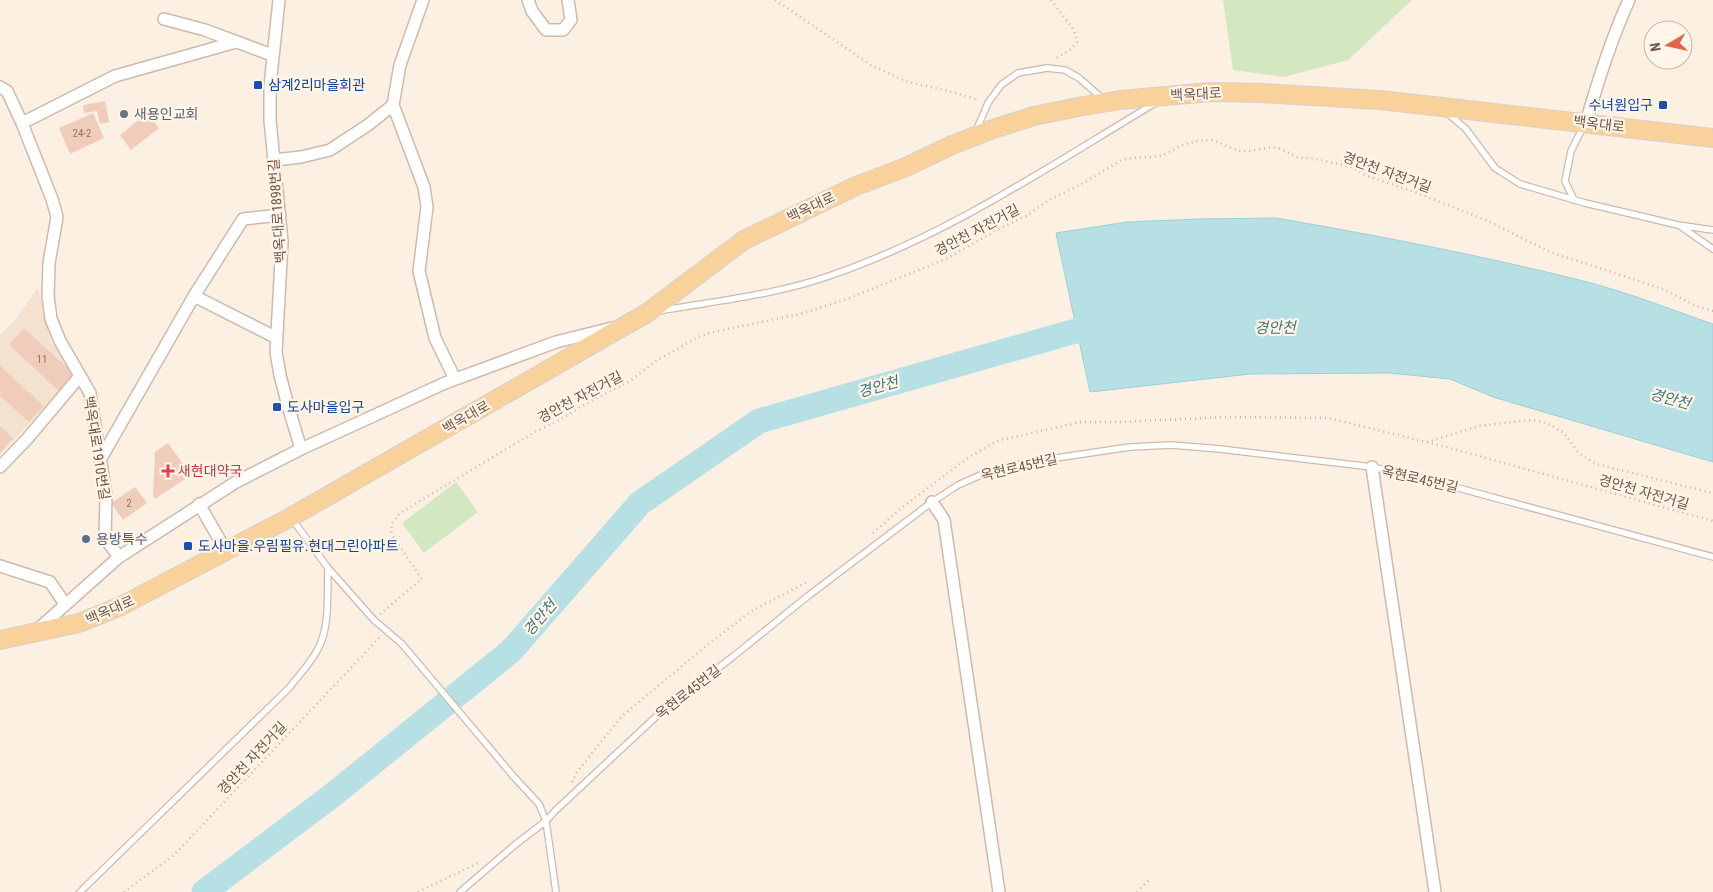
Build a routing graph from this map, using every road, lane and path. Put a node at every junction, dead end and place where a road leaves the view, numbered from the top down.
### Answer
1 (279, 0) edge
2 (423, 0) edge
3 (528, 0) edge
4 (568, 0) edge
5 (775, 0) edge
6 (1051, 0) edge
7 (1629, 0) edge
8 (164, 19) dead end
9 (236, 42) junction
10 (272, 56) junction
11 (1047, 68) junction
12 (0, 87) edge
13 (1168, 95) junction
14 (1106, 102) junction
15 (988, 103) junction
16 (393, 106) junction
17 (1439, 107) junction
18 (22, 123) junction
19 (1586, 123) junction
20 (974, 137) junction
21 (1713, 138) edge
22 (274, 160) junction
23 (1574, 200) junction
24 (280, 215) junction
25 (1678, 225) junction
26 (1713, 230) edge
27 (1713, 249) edge
28 (194, 296) junction
29 (1713, 311) edge
30 (647, 313) junction
31 (631, 323) junction
32 (277, 338) junction
33 (80, 376) junction
34 (455, 379) junction
35 (301, 449) junction
36 (100, 460) junction
37 (0, 467) edge
38 (1372, 467) junction
39 (1713, 493) edge
40 (932, 502) junction
41 (199, 504) junction
42 (290, 516) junction
43 (1713, 521) edge
44 (226, 551) junction
45 (119, 557) junction
46 (1713, 557) edge
47 (0, 566) edge
48 (328, 568) junction
49 (66, 604) junction
50 (374, 620) junction
51 (386, 630) junction
52 (32, 635) junction
53 (0, 640) edge
54 (546, 821) junction
55 (481, 861) dead end
56 (1149, 880) dead end
57 (80, 892) edge
58 (124, 892) edge
59 (418, 892) edge
60 (460, 892) edge
61 (556, 892) edge
62 (999, 892) edge
63 (1137, 892) edge
64 (1435, 892) edge

1 - 10 street, 백옥대로1898번길
2 - 16 street
3 - 4 street
5 - 15 path
6 - 11 path
7 - 19 street
8 - 9 street
9 - 10 street
9 - 18 street
10 - 22 street, 백옥대로1898번길
11 - 14 lane
11 - 15 lane
12 - 18 street, 백옥대로1910번길
13 - 14 main road, 백옥대로
13 - 17 main road, 백옥대로
13 - 30 lane
14 - 20 main road, 백옥대로
15 - 20 lane
16 - 22 street
16 - 34 street
17 - 19 main road, 백옥대로
17 - 23 lane
18 - 33 street, 백옥대로1910번길
19 - 21 main road, 백옥대로
19 - 23 lane
20 - 30 main road, 백옥대로
22 - 24 street, 백옥대로1898번길
23 - 25 lane
24 - 28 street
24 - 32 street, 백옥대로1898번길
25 - 26 lane
25 - 27 lane
28 - 32 street
28 - 36 street
29 - 50 path, 경안천 자전거길
30 - 31 main road, 백옥대로
31 - 34 street
31 - 42 main road, 백옥대로
32 - 35 street, 백옥대로1898번길
33 - 36 street, 백옥대로1910번길
33 - 37 street
34 - 35 street
35 - 41 street
36 - 45 street, 백옥대로1910번길
38 - 40 lane, 옥현로45번길
38 - 46 lane, 옥현로45번길
38 - 64 street
39 - 43 path, 경안천 자전거길
40 - 54 lane, 옥현로45번길
40 - 62 street
41 - 44 street
41 - 45 street
42 - 44 main road, 백옥대로
42 - 48 lane
44 - 52 main road, 백옥대로
45 - 49 street
47 - 49 street
48 - 50 lane
48 - 57 lane
49 - 52 street
50 - 51 lane
51 - 54 lane
51 - 58 path, 경안천 자전거길
52 - 53 main road, 백옥대로
54 - 60 lane, 옥현로45번길
54 - 61 lane
55 - 59 path
56 - 63 path

